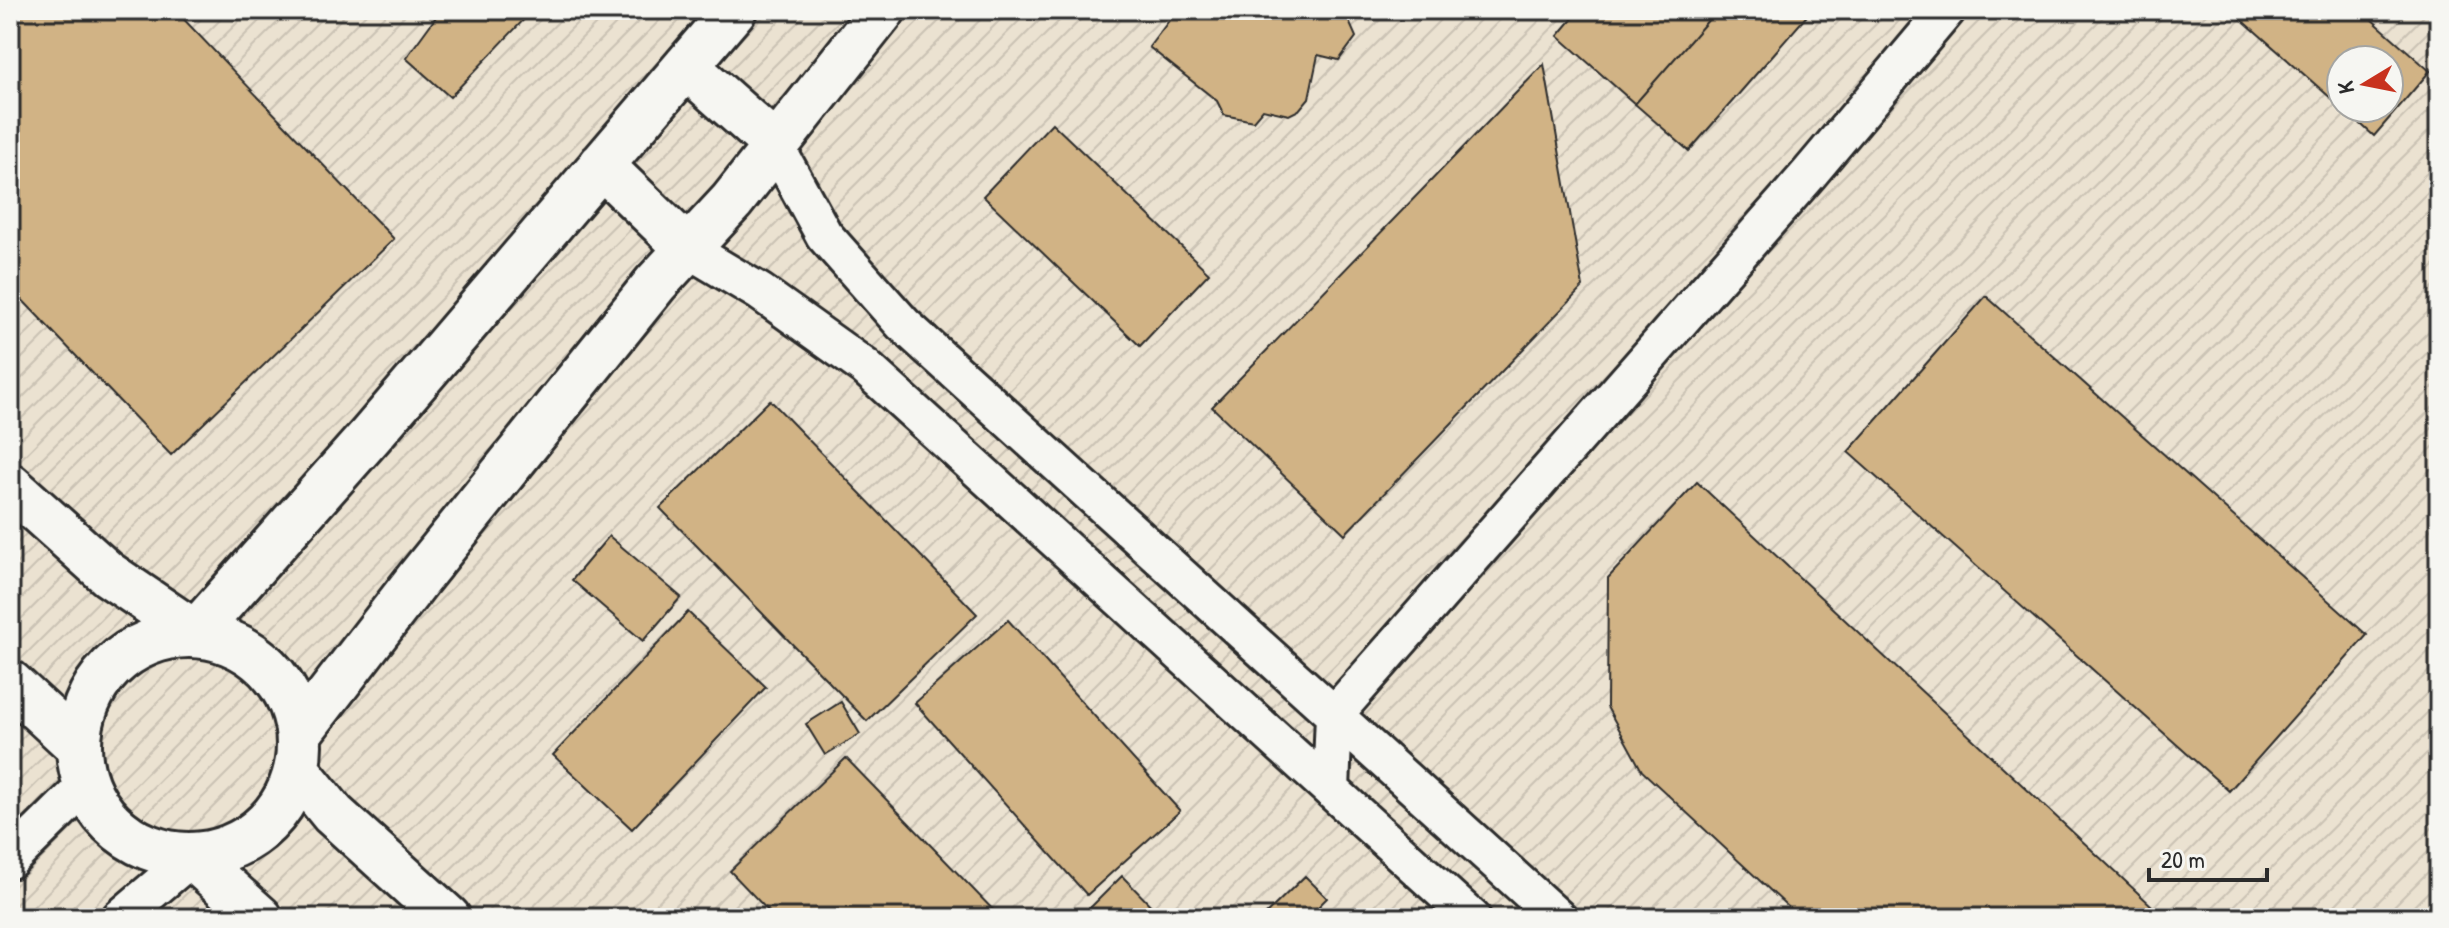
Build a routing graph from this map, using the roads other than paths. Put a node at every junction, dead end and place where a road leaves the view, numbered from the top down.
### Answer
1 (734, 10) edge
2 (883, 10) edge
3 (1947, 10) edge
4 (686, 66) junction
5 (775, 145) junction
6 (601, 165) junction
7 (688, 249) junction
8 (10, 486) edge
9 (195, 633) junction
10 (10, 683) edge
11 (1334, 715) junction
12 (299, 752) junction
13 (81, 765) junction
14 (1331, 790) junction
15 (192, 857) junction
16 (10, 860) edge
17 (120, 918) edge
18 (260, 918) edge
19 (448, 918) edge
20 (1472, 918) edge
21 (1558, 918) edge

1 - 4 street
2 - 5 street
3 - 11 street
4 - 5 street
4 - 6 street
5 - 7 street
5 - 11 street
6 - 7 street
6 - 9 street
7 - 12 street
7 - 14 street
8 - 9 street
9 - 12 street
9 - 13 street
10 - 13 street
11 - 14 street
11 - 21 street
12 - 15 street
12 - 19 street
13 - 15 street
13 - 16 street
14 - 20 street
15 - 17 street
15 - 18 street

